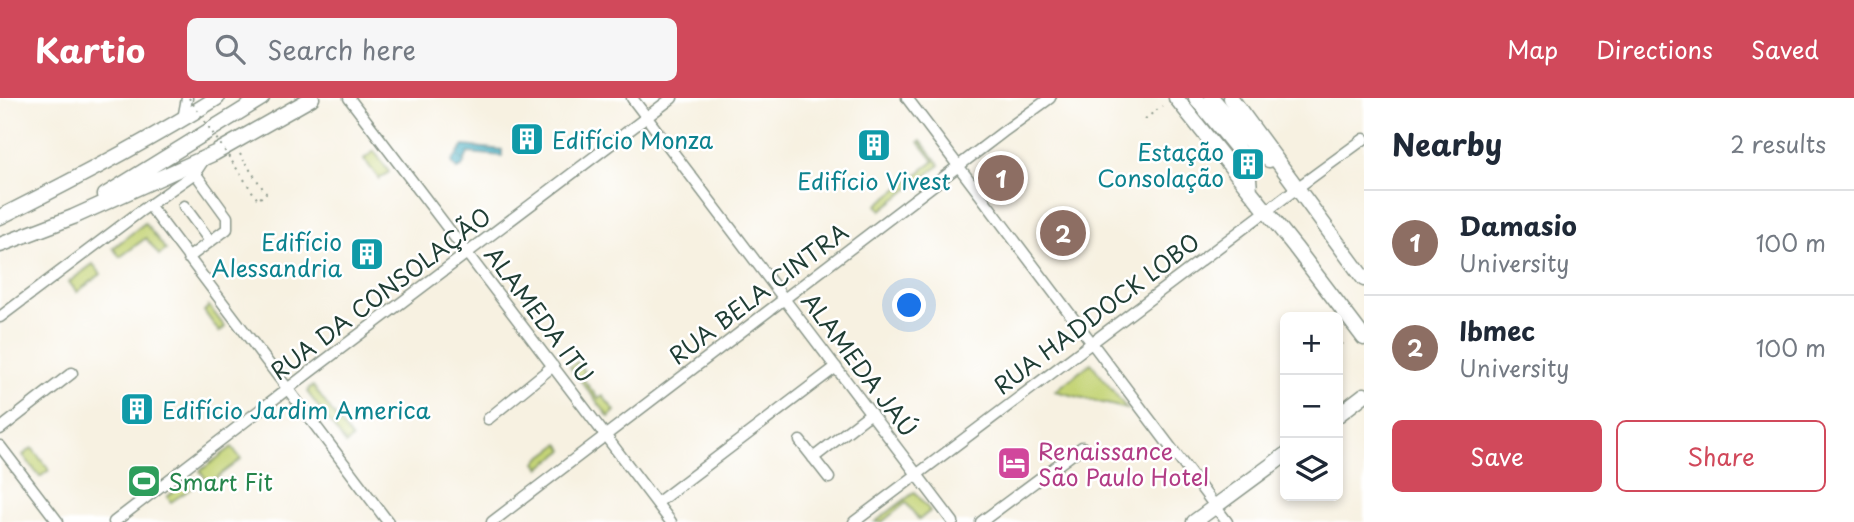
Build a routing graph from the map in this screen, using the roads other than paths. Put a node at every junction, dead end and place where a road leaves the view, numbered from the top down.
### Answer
1 (188, 98) edge
2 (217, 98) edge
3 (248, 98) edge
4 (262, 98) edge
5 (312, 98) edge
6 (349, 98) edge
7 (632, 98) edge
8 (672, 98) edge
9 (906, 98) edge
10 (1050, 98) edge
11 (1176, 98) edge
12 (1196, 98) edge
13 (1212, 98) edge
14 (1231, 98) edge
15 (647, 118) junction
16 (183, 119) junction
17 (208, 130) junction
18 (1364, 139) edge
19 (205, 158) junction
20 (958, 166) junction
21 (1282, 167) junction
22 (195, 173) junction
23 (1297, 188) junction
24 (1250, 192) junction
25 (149, 205) junction
26 (184, 206) dead end
27 (1265, 212) junction
28 (0, 217) edge
29 (73, 217) junction
30 (210, 241) junction
31 (0, 245) edge
32 (467, 253) junction
33 (188, 258) junction
34 (1364, 279) edge
35 (785, 299) junction
36 (0, 317) edge
37 (1364, 338) edge
38 (1092, 342) junction
39 (553, 366) junction
40 (836, 367) junction
41 (72, 373) dead end
42 (288, 389) junction
43 (1364, 395) edge
44 (1343, 411) edge
45 (871, 414) junction
46 (488, 419) dead end
47 (0, 429) edge
48 (606, 435) junction
49 (800, 441) dead end
50 (0, 446) edge
51 (1082, 447) dead end
52 (813, 457) junction
53 (1280, 459) edge
54 (917, 474) junction
55 (829, 478) dead end
56 (657, 503) junction
57 (1216, 507) junction
58 (58, 522) edge
59 (114, 522) edge
60 (388, 522) edge
61 (492, 522) edge
62 (671, 522) edge
63 (854, 522) edge
64 (953, 522) edge
65 (981, 522) edge
66 (1194, 522) edge
67 (1227, 522) edge

1 - 16 street
2 - 16 main road
3 - 17 street
4 - 17 main road
5 - 19 main road
6 - 32 street, ALAMEDA ITU
7 - 15 street, ALAMEDA JAÚ
8 - 15 street, RUA DA CONSOLAÇÃO
9 - 20 street
10 - 20 street, RUA BELA CINTRA
11 - 24 main road
12 - 24 main road
13 - 21 main road
14 - 21 main road
15 - 32 street, RUA DA CONSOLAÇÃO
15 - 35 street, ALAMEDA JAÚ
16 - 28 main road
17 - 29 main road
18 - 23 street, RUA HADDOCK LOBO
19 - 22 street
19 - 29 main road
20 - 35 street, RUA BELA CINTRA
20 - 38 street
21 - 23 main road
22 - 25 street
22 - 30 street
23 - 27 street, RUA HADDOCK LOBO
23 - 34 main road
24 - 27 main road
25 - 33 street
25 - 36 street
26 - 30 street
27 - 37 main road
27 - 38 street, RUA HADDOCK LOBO
29 - 31 main road
30 - 33 street
32 - 39 street, ALAMEDA ITU
32 - 42 street, RUA DA CONSOLAÇÃO
33 - 42 street
35 - 40 street, ALAMEDA JAÚ
35 - 48 street, RUA BELA CINTRA
38 - 54 street, RUA HADDOCK LOBO
38 - 57 street
39 - 46 street
39 - 48 street, ALAMEDA ITU
40 - 45 street, ALAMEDA JAÚ
40 - 56 street
41 - 47 street
42 - 59 street, RUA DA CONSOLAÇÃO
42 - 60 street
43 - 44 main road
45 - 52 street
45 - 54 street, ALAMEDA JAÚ
48 - 56 street, ALAMEDA ITU
48 - 61 street, RUA BELA CINTRA
49 - 52 street
50 - 58 street
51 - 65 street
52 - 55 street
53 - 57 main road
54 - 63 street, RUA HADDOCK LOBO
54 - 64 street, ALAMEDA JAÚ
56 - 62 street, ALAMEDA ITU
57 - 66 main road
57 - 67 street

